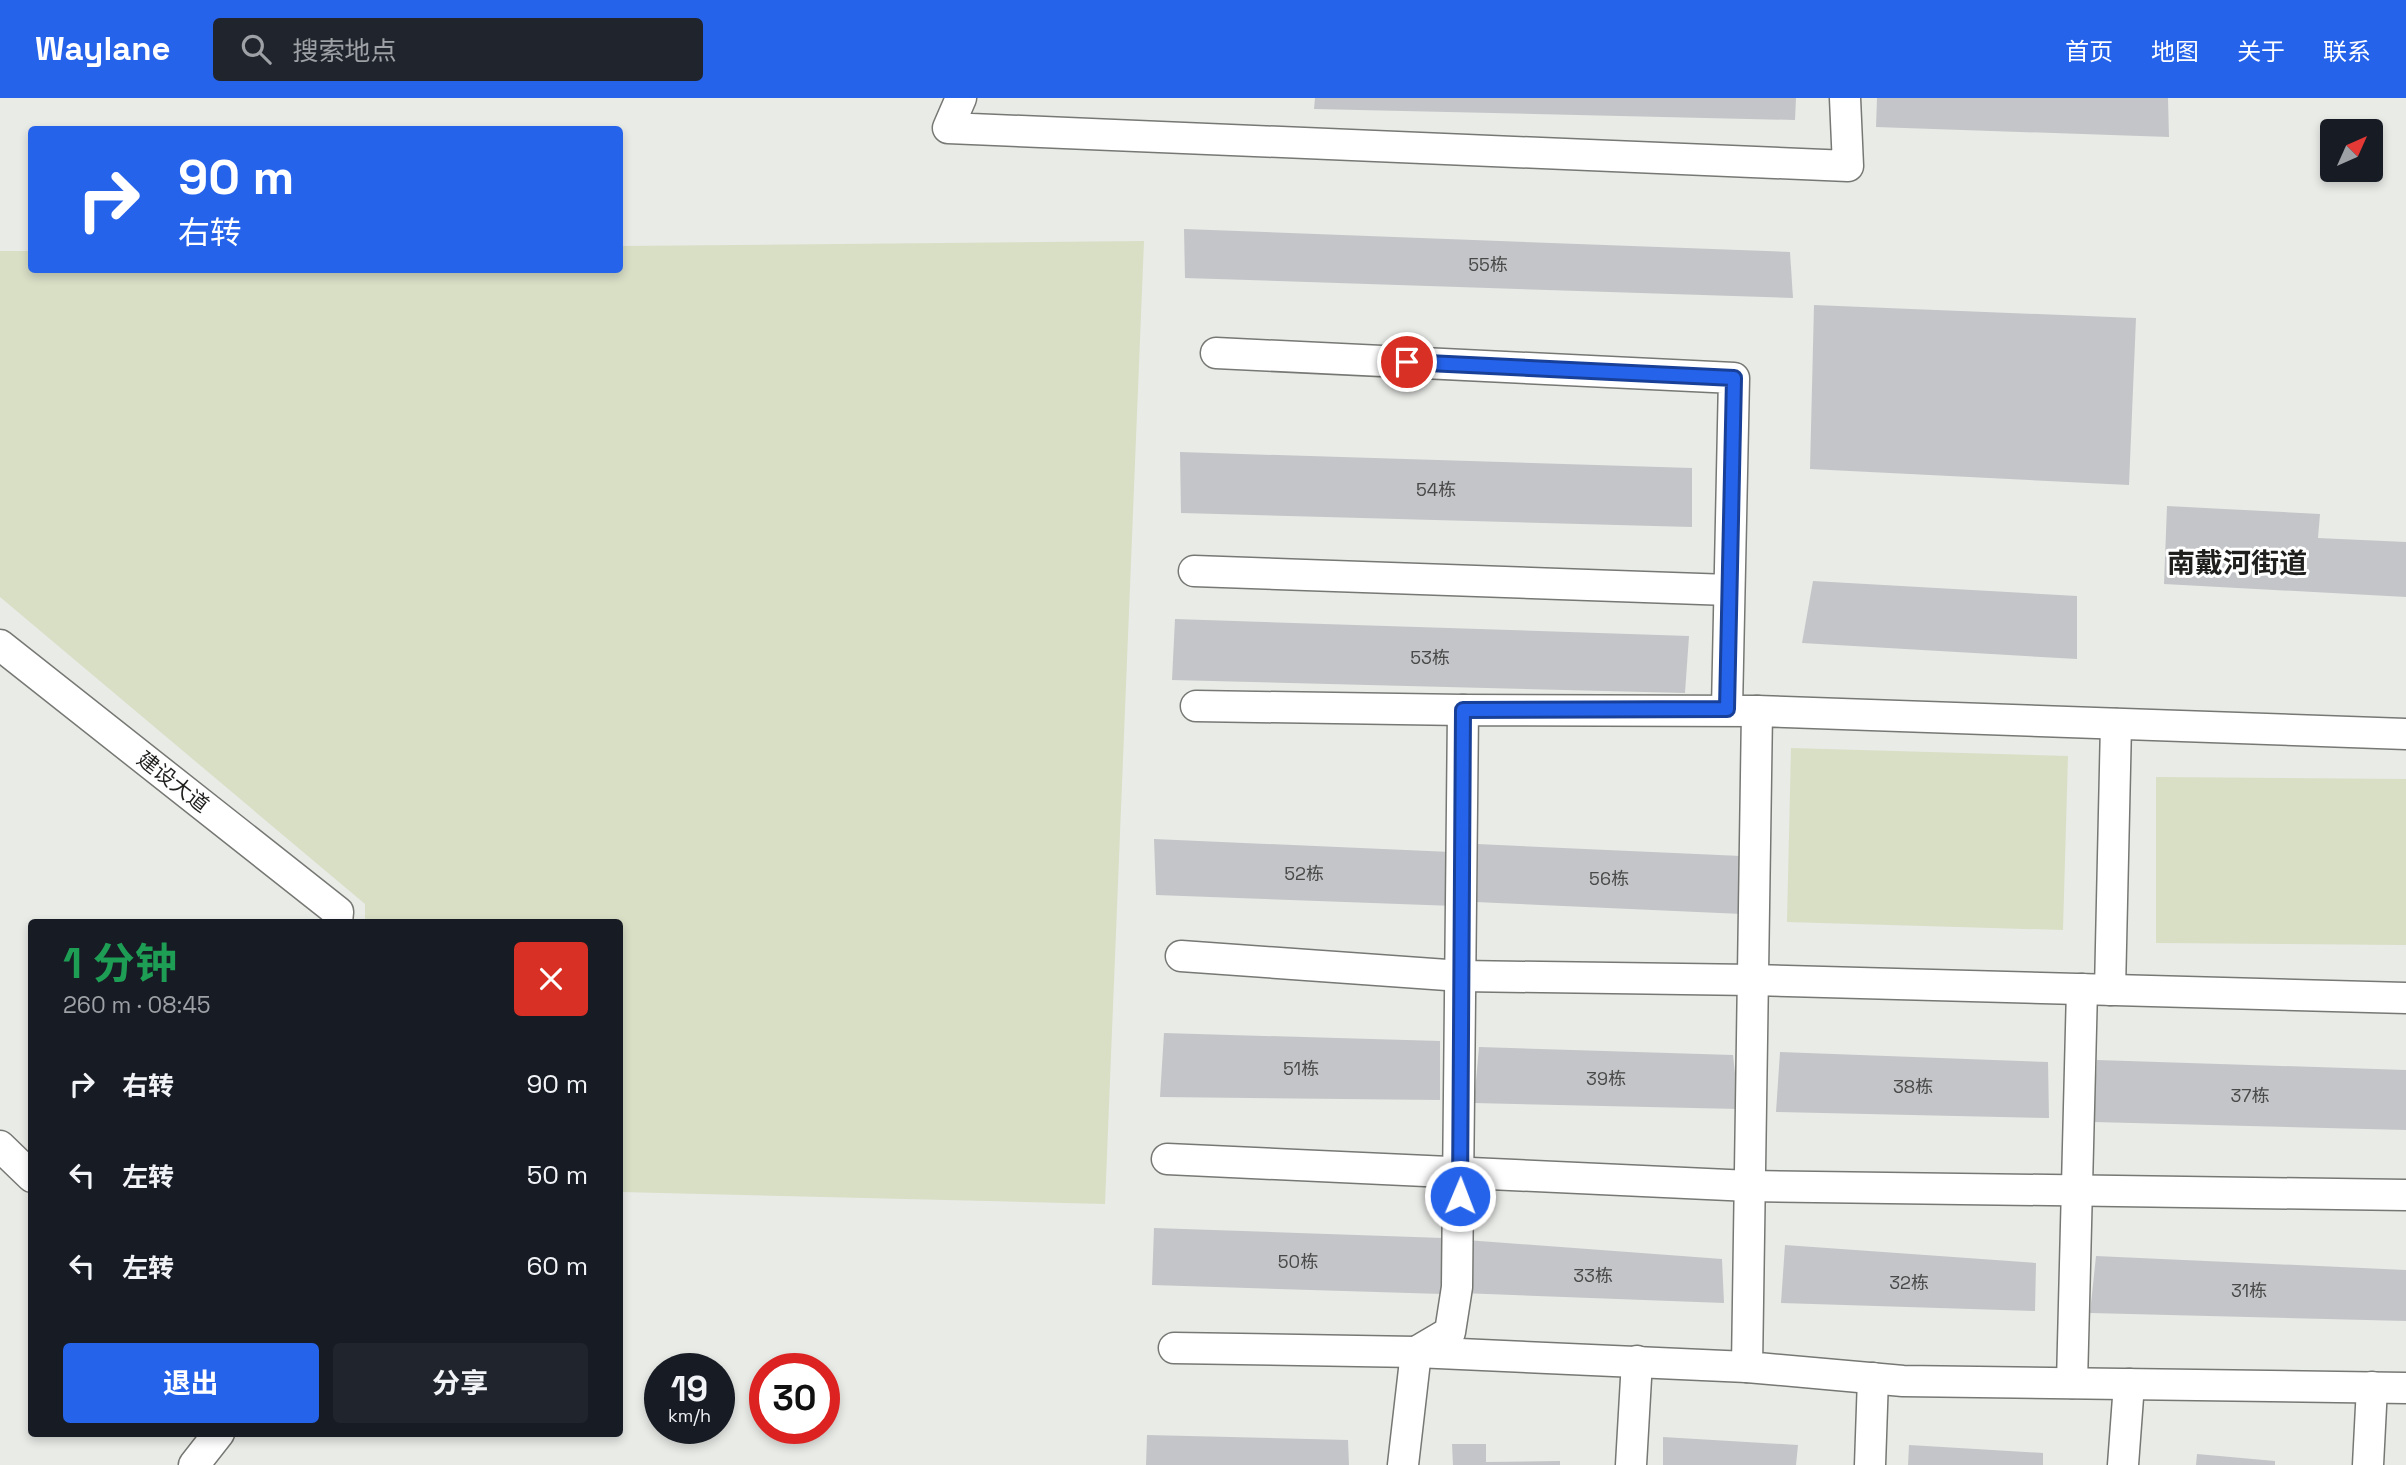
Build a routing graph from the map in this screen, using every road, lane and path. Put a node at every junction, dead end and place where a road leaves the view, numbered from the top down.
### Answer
1 (961, 98) edge
2 (1845, 98) edge
3 (1216, 353) dead end
4 (1194, 571) dead end
5 (1730, 590) junction
6 (0, 646) edge
7 (1195, 706) dead end
8 (1727, 709) junction
9 (1463, 710) junction
10 (1757, 711) junction
11 (2116, 724) junction
12 (2406, 734) edge
13 (337, 919) edge
14 (1181, 956) dead end
15 (1461, 976) junction
16 (1753, 980) junction
17 (2096, 989) junction
18 (2406, 998) edge
19 (0, 1146) edge
20 (1167, 1160) dead end
21 (28, 1173) edge
22 (1460, 1174) junction
23 (1750, 1186) junction
24 (2076, 1191) junction
25 (2406, 1195) edge
26 (1174, 1348) dead end
27 (1416, 1352) junction
28 (1637, 1362) junction
29 (1747, 1367) junction
30 (1873, 1378) junction
31 (2072, 1383) junction
32 (2129, 1384) junction
33 (2372, 1387) junction
34 (2406, 1388) edge
35 (216, 1437) edge
36 (194, 1465) edge
37 (1403, 1465) edge
38 (1631, 1465) edge
39 (1870, 1465) edge
40 (2123, 1465) edge
41 (2368, 1465) edge

1 - 2 street
3 - 5 street
4 - 5 street
5 - 8 street
6 - 13 street, 建设大道
7 - 9 street
8 - 9 street
8 - 10 street
9 - 15 street
10 - 11 street
10 - 16 street
11 - 12 street
11 - 17 street
14 - 15 street
15 - 16 street
15 - 22 street
16 - 17 street
16 - 23 street
17 - 18 street
17 - 24 street
19 - 21 street
20 - 22 street
22 - 23 street
22 - 27 street
23 - 24 street
23 - 29 street
24 - 25 street
24 - 31 street
26 - 27 street
27 - 28 street
27 - 37 street
28 - 29 street
28 - 38 street
29 - 30 street
30 - 31 street
30 - 39 street
31 - 32 street
32 - 33 street
32 - 40 street
33 - 34 street
33 - 41 street
35 - 36 street

